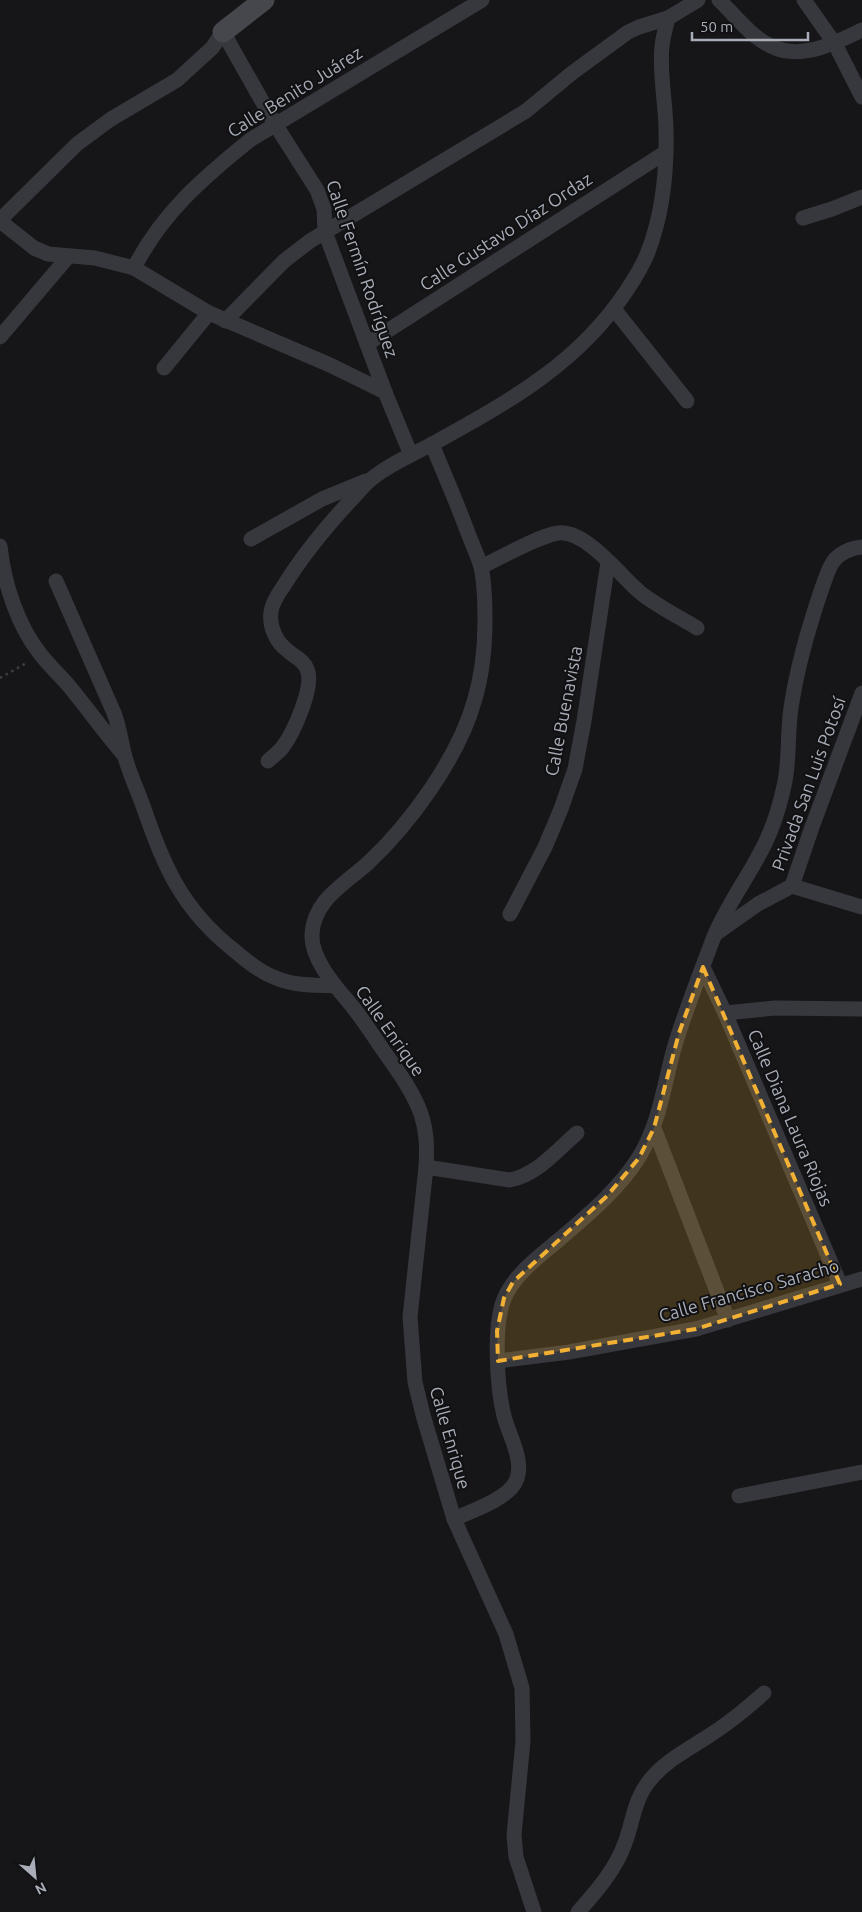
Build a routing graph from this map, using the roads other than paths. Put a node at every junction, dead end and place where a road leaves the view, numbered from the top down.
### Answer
1 (264, 0) edge
2 (482, 0) edge
3 (698, 0) edge
4 (720, 0) edge
5 (804, 0) edge
6 (682, 4) edge
7 (668, 18) junction
8 (862, 30) edge
9 (222, 32) junction
10 (835, 44) junction
11 (862, 97) edge
12 (275, 124) junction
13 (666, 152) junction
14 (862, 197) edge
15 (803, 218) dead end
16 (0, 220) edge
17 (325, 232) junction
18 (68, 257) junction
19 (134, 268) junction
20 (614, 309) junction
21 (209, 313) junction
22 (225, 321) junction
23 (0, 337) edge
24 (367, 344) junction
25 (164, 368) dead end
26 (385, 392) junction
27 (687, 400) dead end
28 (432, 444) junction
29 (411, 455) junction
30 (370, 480) junction
31 (250, 539) dead end
32 (0, 546) edge
33 (858, 548) edge
34 (608, 562) junction
35 (481, 567) junction
36 (56, 581) dead end
37 (697, 628) dead end
38 (862, 693) edge
39 (124, 755) junction
40 (268, 761) dead end
41 (792, 886) junction
42 (862, 908) edge
43 (510, 914) dead end
44 (715, 935) junction
45 (703, 967) junction
46 (335, 986) junction
47 (862, 1008) edge
48 (725, 1013) junction
49 (654, 1128) junction
50 (576, 1133) dead end
51 (426, 1167) junction
52 (862, 1279) edge
53 (840, 1284) junction
54 (728, 1320) junction
55 (498, 1361) junction
56 (862, 1472) edge
57 (739, 1496) dead end
58 (454, 1519) junction
59 (764, 1693) dead end
60 (534, 1912) edge
61 (578, 1912) edge

1 - 9 street
2 - 12 street, Calle Benito Juárez
3 - 6 street
4 - 10 street
5 - 10 street
6 - 7 street
7 - 13 street
7 - 17 street
8 - 10 street
9 - 12 street, Calle Fermín Rodríguez
9 - 16 street
10 - 11 street
12 - 17 street, Calle Fermín Rodríguez
12 - 19 street, Calle Benito Juárez
13 - 20 street
13 - 24 street, Calle Gustavo Díaz Ordaz
14 - 15 street
16 - 18 street
17 - 22 street
17 - 24 street, Calle Fermín Rodríguez
18 - 19 street
18 - 23 street
19 - 21 street
20 - 27 street
20 - 28 street
21 - 22 street
21 - 25 street
22 - 26 street
24 - 26 street, Calle Fermín Rodríguez
26 - 29 street, Calle Fermín Rodríguez
28 - 29 street
28 - 35 street, Calle Enrique
29 - 30 street
30 - 31 street
30 - 40 street
32 - 39 street
33 - 44 street
34 - 35 street
34 - 37 street
34 - 43 street, Calle Buenavista
35 - 46 street, Calle Enrique
36 - 39 street
38 - 41 street, Privada San Luis Potosí
39 - 46 street
41 - 42 street
41 - 44 street, Privada San Luis Potosí
44 - 45 street
45 - 48 street, Calle Diana Laura Riojas
45 - 49 street
46 - 51 street, Calle Enrique
47 - 48 street
48 - 53 street, Calle Diana Laura Riojas
49 - 54 street
49 - 55 street
50 - 51 street
51 - 58 street, Calle Enrique
52 - 53 street, Calle Francisco Saracho
53 - 54 street, Calle Francisco Saracho
54 - 55 street, Calle Francisco Saracho
55 - 58 street
56 - 57 street
58 - 60 street, Calle Enrique
59 - 61 street

